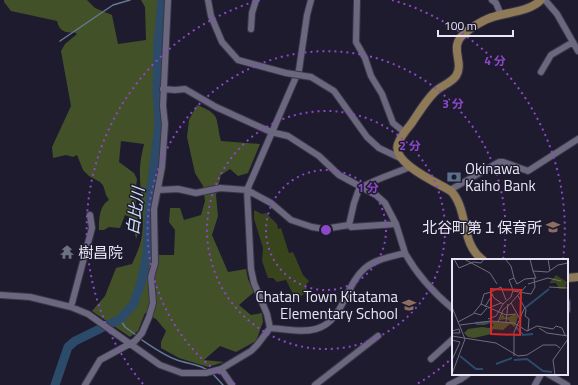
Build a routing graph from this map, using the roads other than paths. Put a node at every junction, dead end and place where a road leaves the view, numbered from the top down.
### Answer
1 (168, 0) edge
2 (208, 0) edge
3 (256, 0) edge
4 (311, 0) edge
5 (357, 0) edge
6 (492, 0) edge
7 (541, 0) edge
8 (545, 0) edge
9 (501, 15) junction
10 (251, 29) dead end
11 (573, 42) junction
12 (578, 51) edge
13 (541, 72) dead end
14 (163, 89) junction
15 (271, 132) junction
16 (404, 132) junction
17 (578, 139) edge
18 (400, 158) junction
19 (410, 167) junction
20 (361, 187) junction
21 (158, 190) junction
22 (247, 190) junction
23 (450, 190) junction
24 (90, 215) dead end
25 (396, 224) junction
26 (349, 226) junction
27 (405, 253) junction
28 (482, 259) edge
29 (578, 277) edge
30 (568, 278) edge
31 (0, 295) edge
32 (71, 307) junction
33 (452, 308) edge
34 (270, 328) junction
35 (378, 336) dead end
36 (452, 340) edge
37 (133, 343) junction
38 (431, 359) dead end
39 (219, 370) junction
40 (467, 375) edge
41 (540, 375) edge
42 (550, 375) edge
43 (85, 385) edge
44 (232, 385) edge
45 (315, 385) edge
46 (449, 385) edge
47 (535, 385) edge
48 (567, 385) edge

1 - 14 street
2 - 18 street, bridge
3 - 10 street
4 - 15 street
5 - 16 street
6 - 9 street
7 - 9 main road
8 - 11 street
9 - 16 main road
11 - 12 street
11 - 13 street
14 - 15 street
14 - 21 street
15 - 20 street
15 - 22 street
16 - 18 main road
17 - 23 street
18 - 19 main road
19 - 20 street
19 - 23 main road
20 - 25 street
20 - 26 street
21 - 22 street
21 - 37 street
22 - 26 street
22 - 34 street
23 - 28 main road
24 - 32 street
25 - 26 street
25 - 27 street
27 - 33 street
27 - 34 street
29 - 30 main road
31 - 32 street
32 - 37 street
34 - 39 street
35 - 45 street
36 - 38 street
37 - 39 street
37 - 43 street
39 - 44 street
40 - 46 street
41 - 47 street
42 - 48 street

